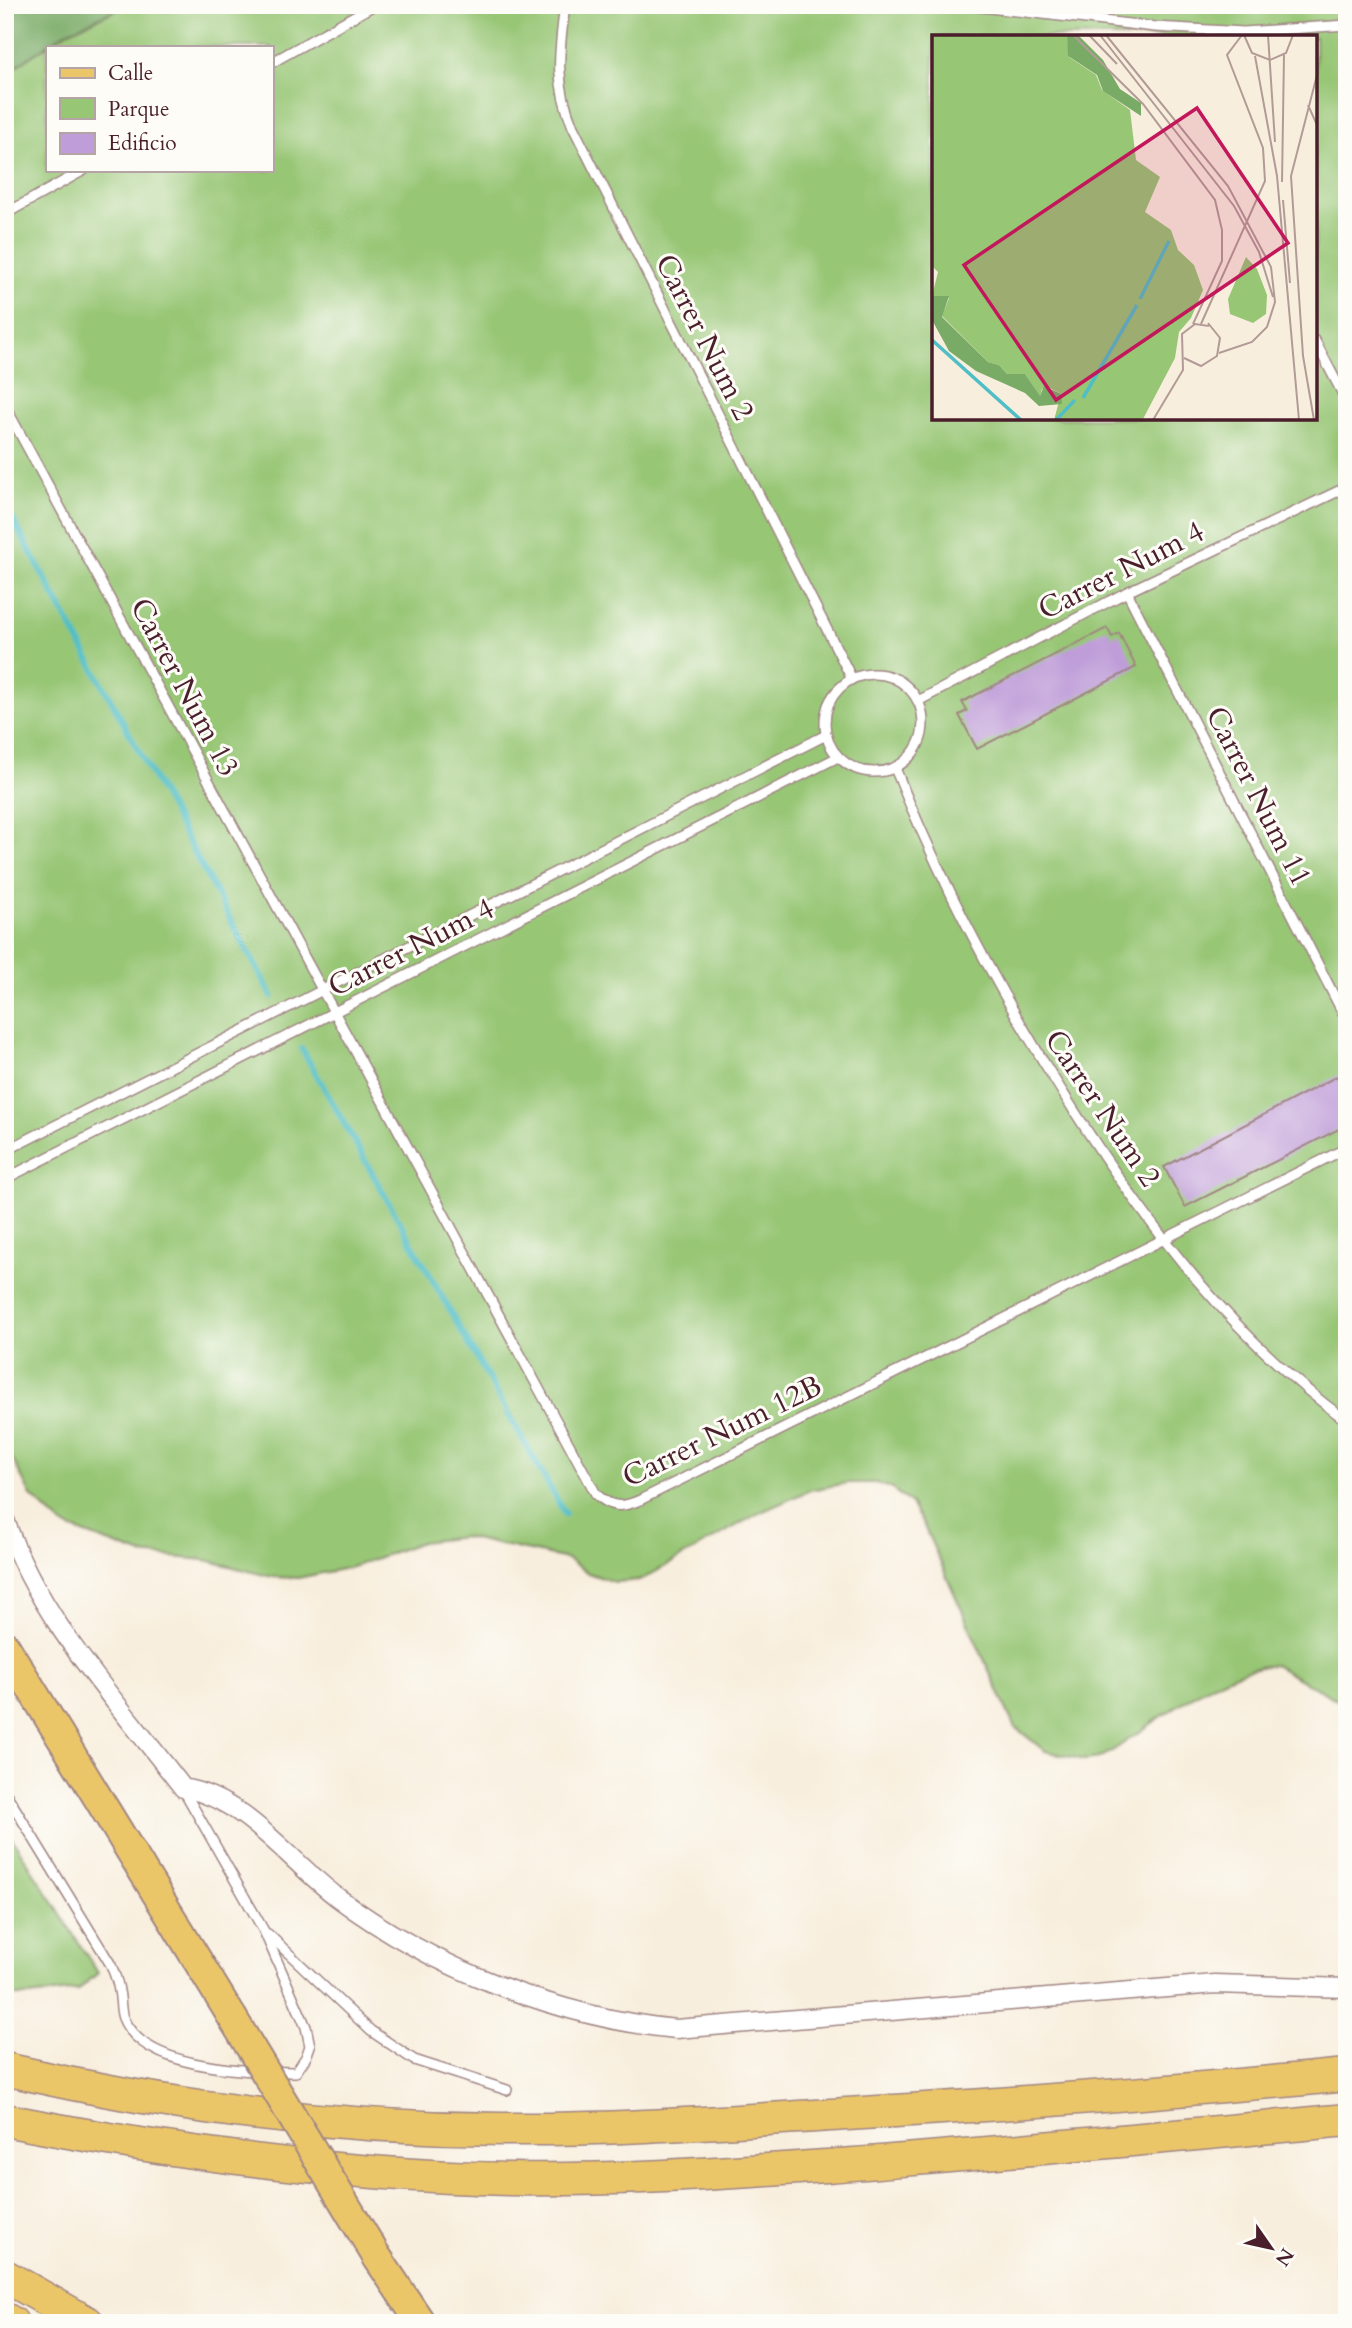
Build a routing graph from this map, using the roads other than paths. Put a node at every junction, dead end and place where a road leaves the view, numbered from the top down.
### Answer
1 (374, 5) edge
2 (565, 5) edge
3 (964, 5) edge
4 (1347, 25) edge
5 (1155, 27) junction
6 (1159, 35) edge
7 (273, 62) edge
8 (80, 172) edge
9 (5, 214) edge
10 (1317, 345) edge
11 (1347, 402) edge
12 (5, 406) edge
13 (1347, 487) edge
14 (1127, 592) junction
15 (852, 679) junction
16 (918, 701) junction
17 (826, 735) junction
18 (838, 757) junction
19 (895, 768) junction
20 (321, 991) junction
21 (333, 1014) junction
22 (1347, 1021) edge
23 (1347, 1148) edge
24 (5, 1151) edge
25 (5, 1179) edge
26 (1163, 1240) junction
27 (1347, 1421) edge
28 (5, 1520) edge
29 (5, 1646) edge
30 (183, 1788) junction
31 (5, 1792) edge
32 (264, 1931) junction
33 (1347, 1988) edge
34 (5, 2069) edge
35 (1347, 2075) edge
36 (507, 2090) dead end
37 (5, 2120) edge
38 (1347, 2120) edge
39 (5, 2276) edge
40 (5, 2319) edge
41 (12, 2323) edge
42 (88, 2323) edge
43 (421, 2323) edge

1 - 7 lane
2 - 15 lane, Carrer Num 2
3 - 5 lane
4 - 5 lane
5 - 6 lane
8 - 9 lane
10 - 11 lane
12 - 20 lane, Carrer Num 13
13 - 14 lane, Carrer Num 4
14 - 16 lane, Carrer Num 4
14 - 22 lane, Carrer Num 11
15 - 16 lane
15 - 17 lane
16 - 19 lane
17 - 18 lane
17 - 20 lane, Carrer Num 4
18 - 19 lane
18 - 21 lane, Carrer Num 4
19 - 26 lane, Carrer Num 2
20 - 21 lane, Carrer Num 12B
20 - 24 lane, Carrer Num 4
21 - 25 lane, Carrer Num 4
21 - 26 lane, Carrer Num 12B
23 - 26 lane, Carrer Num 12B
26 - 27 lane, Carrer Num 2
28 - 30 street
29 - 43 main road, bridge
30 - 32 lane
30 - 33 street
31 - 32 lane
32 - 36 lane
34 - 35 highway
37 - 38 highway
39 - 42 highway
40 - 41 highway

